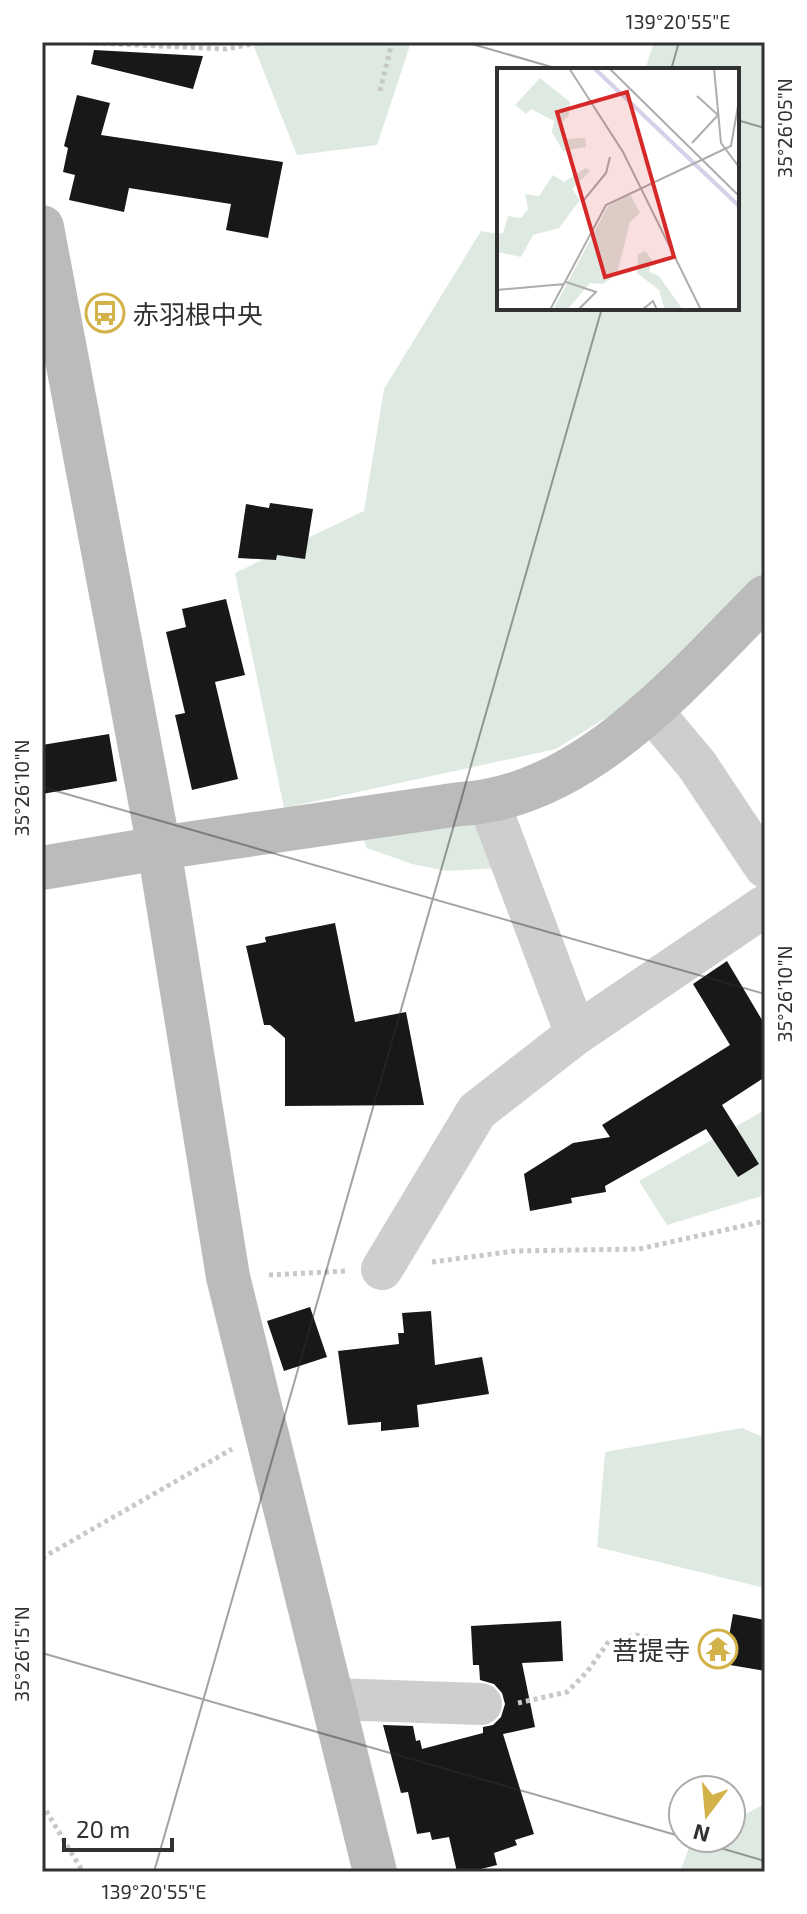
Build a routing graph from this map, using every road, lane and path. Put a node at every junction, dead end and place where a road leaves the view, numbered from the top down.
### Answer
1 (71, 42) edge
2 (263, 42) edge
3 (392, 42) edge
4 (380, 91) dead end
5 (42, 227) edge
6 (765, 597) edge
7 (651, 710) junction
8 (489, 803) junction
9 (159, 848) junction
10 (765, 867) edge
11 (42, 868) edge
12 (765, 906) edge
13 (576, 1034) junction
14 (765, 1221) edge
15 (382, 1269) junction
16 (228, 1277) junction
17 (265, 1431) junction
18 (42, 1558) edge
19 (681, 1643) dead end
20 (332, 1699) junction
21 (481, 1704) joint
22 (42, 1804) edge
23 (83, 1872) edge
24 (375, 1872) edge

1 - 2 path
3 - 4 path
5 - 9 street
6 - 7 street
7 - 8 street
7 - 10 street
8 - 9 street
8 - 13 street
9 - 11 street
9 - 16 street
12 - 13 street
13 - 15 street
14 - 15 path
15 - 16 path
16 - 17 street
17 - 18 path
17 - 20 street
19 - 21 path
20 - 21 street
20 - 24 street
22 - 23 path

